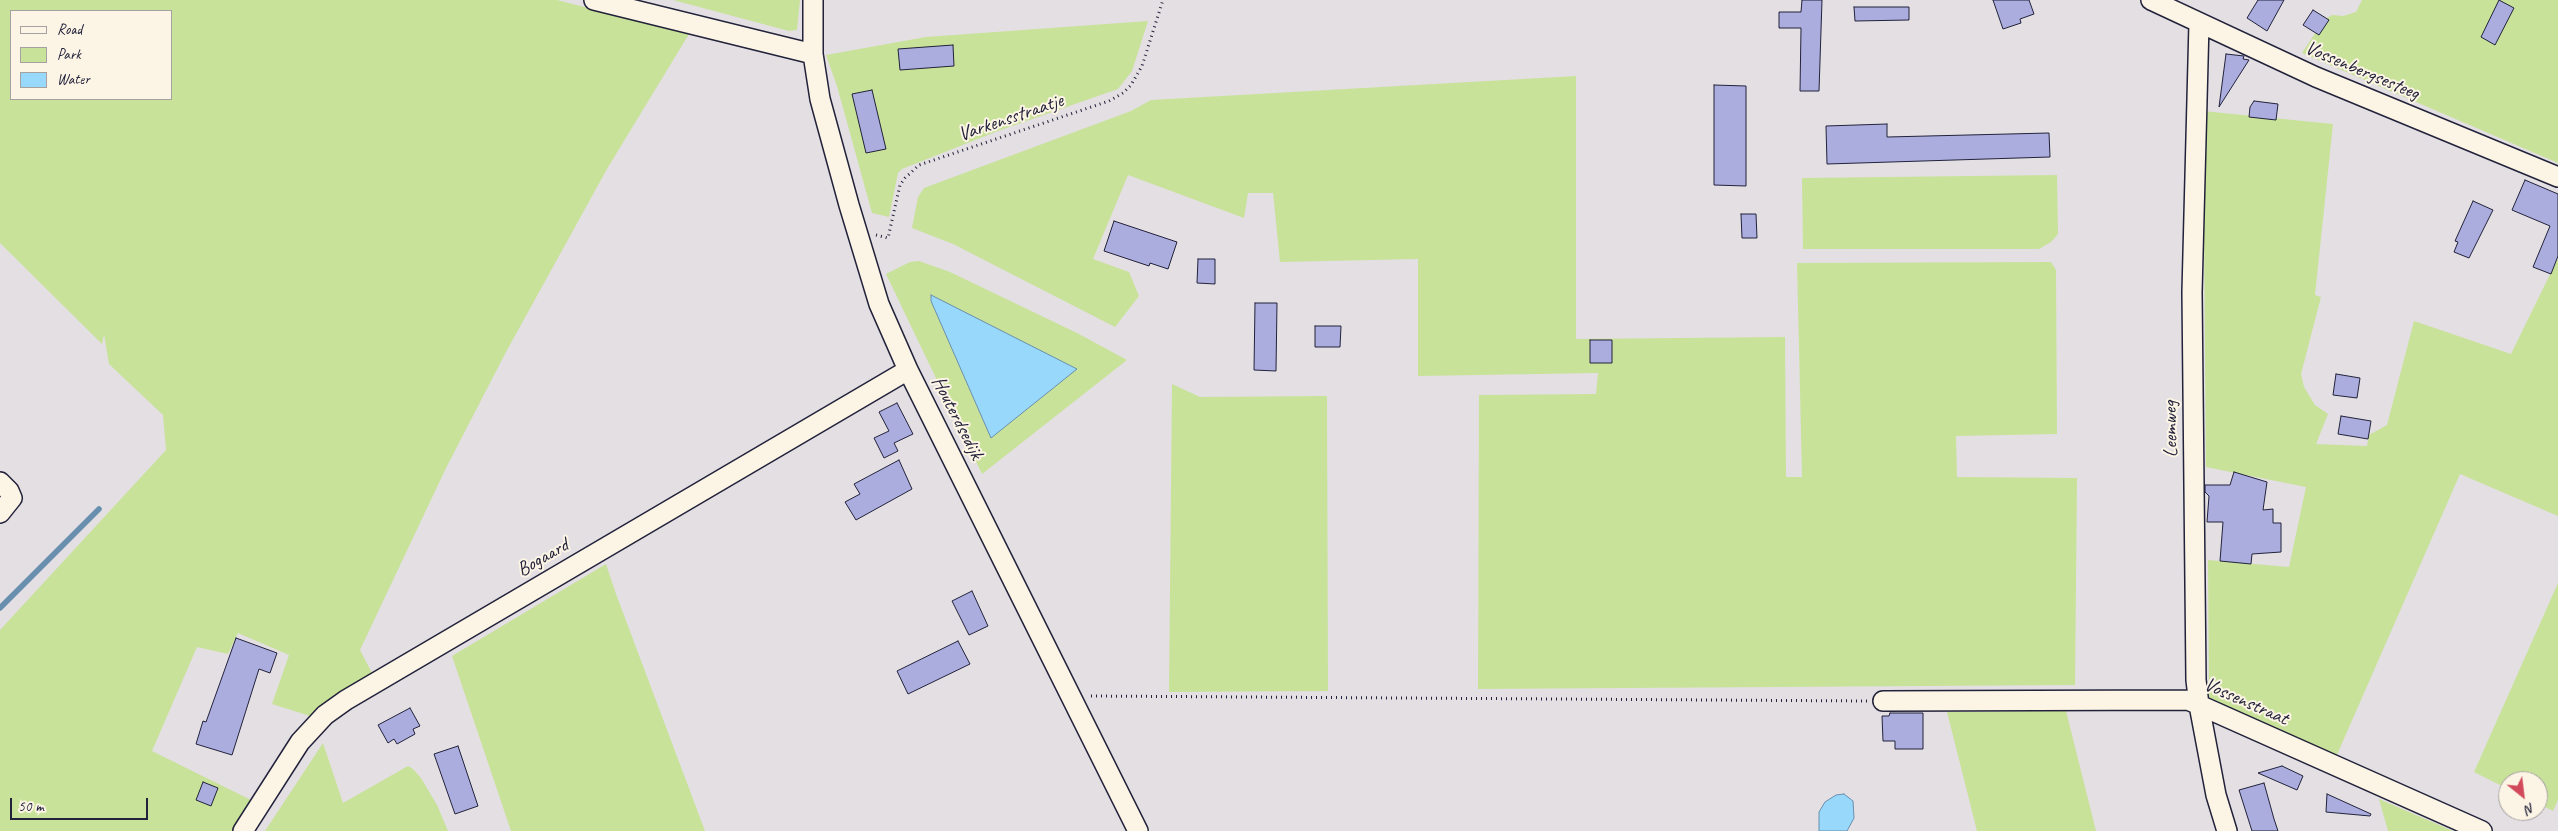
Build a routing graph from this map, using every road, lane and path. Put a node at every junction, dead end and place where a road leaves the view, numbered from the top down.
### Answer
1 (594, 0) edge
2 (813, 0) edge
3 (1163, 0) edge
4 (2151, 0) edge
5 (2199, 23) junction
6 (813, 54) junction
7 (2558, 177) edge
8 (856, 229) junction
9 (908, 370) junction
10 (0, 482) edge
11 (0, 513) edge
12 (1070, 696) junction
13 (1883, 701) joint
14 (2198, 705) junction
15 (243, 831) edge
16 (1138, 831) edge
17 (2227, 831) edge
18 (2482, 831) edge

1 - 6 street
2 - 6 street, Houterdsedijk
3 - 8 path, Varkensstraatje
4 - 5 street, Vossenbergsesteeg
5 - 7 street, Vossenbergsesteeg
5 - 14 street, Leemweg
6 - 8 street, Houterdsedijk
8 - 9 street, Houterdsedijk
9 - 12 street, Houterdsedijk
9 - 15 street, Bogaard
10 - 11 street
12 - 13 path
12 - 16 street, Houterdsedijk
13 - 14 street, Vossenstraat
14 - 17 street, Leemweg
14 - 18 street, Vossenstraat

